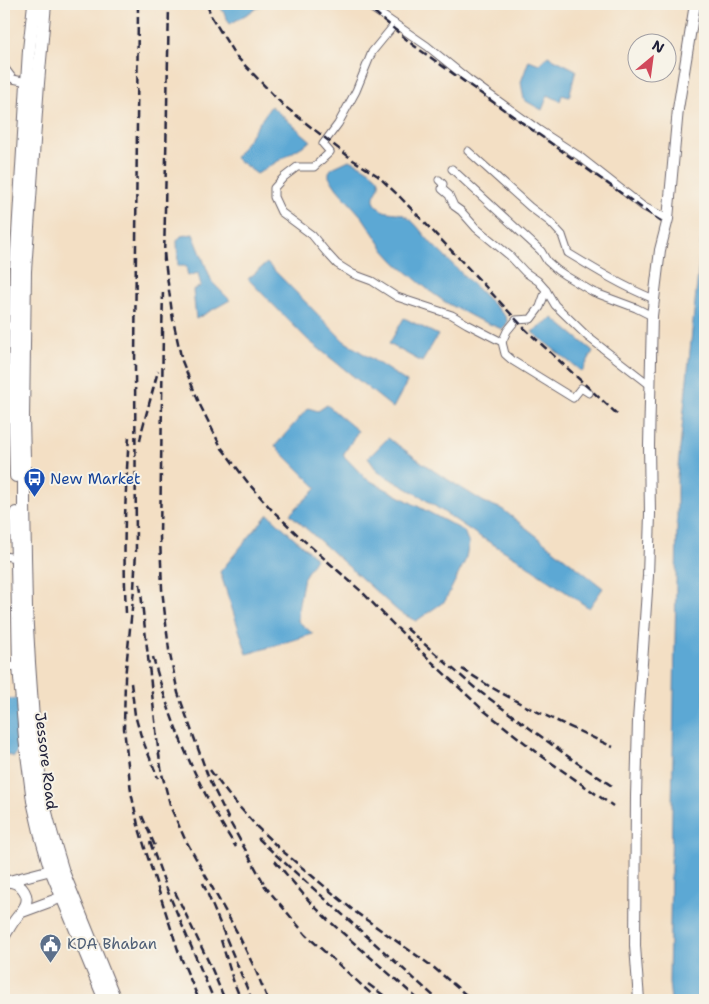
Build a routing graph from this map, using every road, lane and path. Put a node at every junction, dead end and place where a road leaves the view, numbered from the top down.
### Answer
1 (34, 4) edge
2 (45, 4) edge
3 (52, 4) edge
4 (366, 4) edge
5 (695, 4) edge
6 (43, 24) junction
7 (395, 24) junction
8 (29, 50) junction
9 (4, 67) edge
10 (27, 82) junction
11 (468, 151) dead end
12 (452, 169) dead end
13 (439, 180) dead end
14 (668, 220) junction
15 (546, 290) junction
16 (654, 299) junction
17 (652, 316) junction
18 (10, 326) edge
19 (502, 342) junction
20 (650, 385) junction
21 (589, 393) dead end
22 (10, 557) edge
23 (19, 666) junction
24 (4, 667) edge
25 (51, 870) junction
26 (5, 882) edge
27 (67, 895) junction
28 (20, 914) junction
29 (4, 918) edge
30 (4, 937) edge
31 (105, 1000) edge
32 (115, 1000) edge
33 (640, 1000) edge

1 - 8 highway, Jessore Road
2 - 6 highway, Jessore Road
3 - 6 street
4 - 7 street
5 - 14 street
6 - 8 street
6 - 27 highway, Jessore Road
7 - 14 street
7 - 19 street
8 - 10 highway, Jessore Road
9 - 10 street
10 - 18 highway, Jessore Road
11 - 16 street
12 - 17 street
13 - 15 street
14 - 16 street
15 - 19 street
15 - 20 street
16 - 17 street
17 - 20 street
18 - 22 highway, Jessore Road
19 - 21 street
20 - 33 street
22 - 23 highway, Jessore Road
23 - 24 street
23 - 25 highway, Jessore Road
25 - 26 street
25 - 27 highway, Jessore Road
26 - 28 street
27 - 28 street
27 - 31 highway, Jessore Road
27 - 32 highway
28 - 29 street
28 - 30 street

